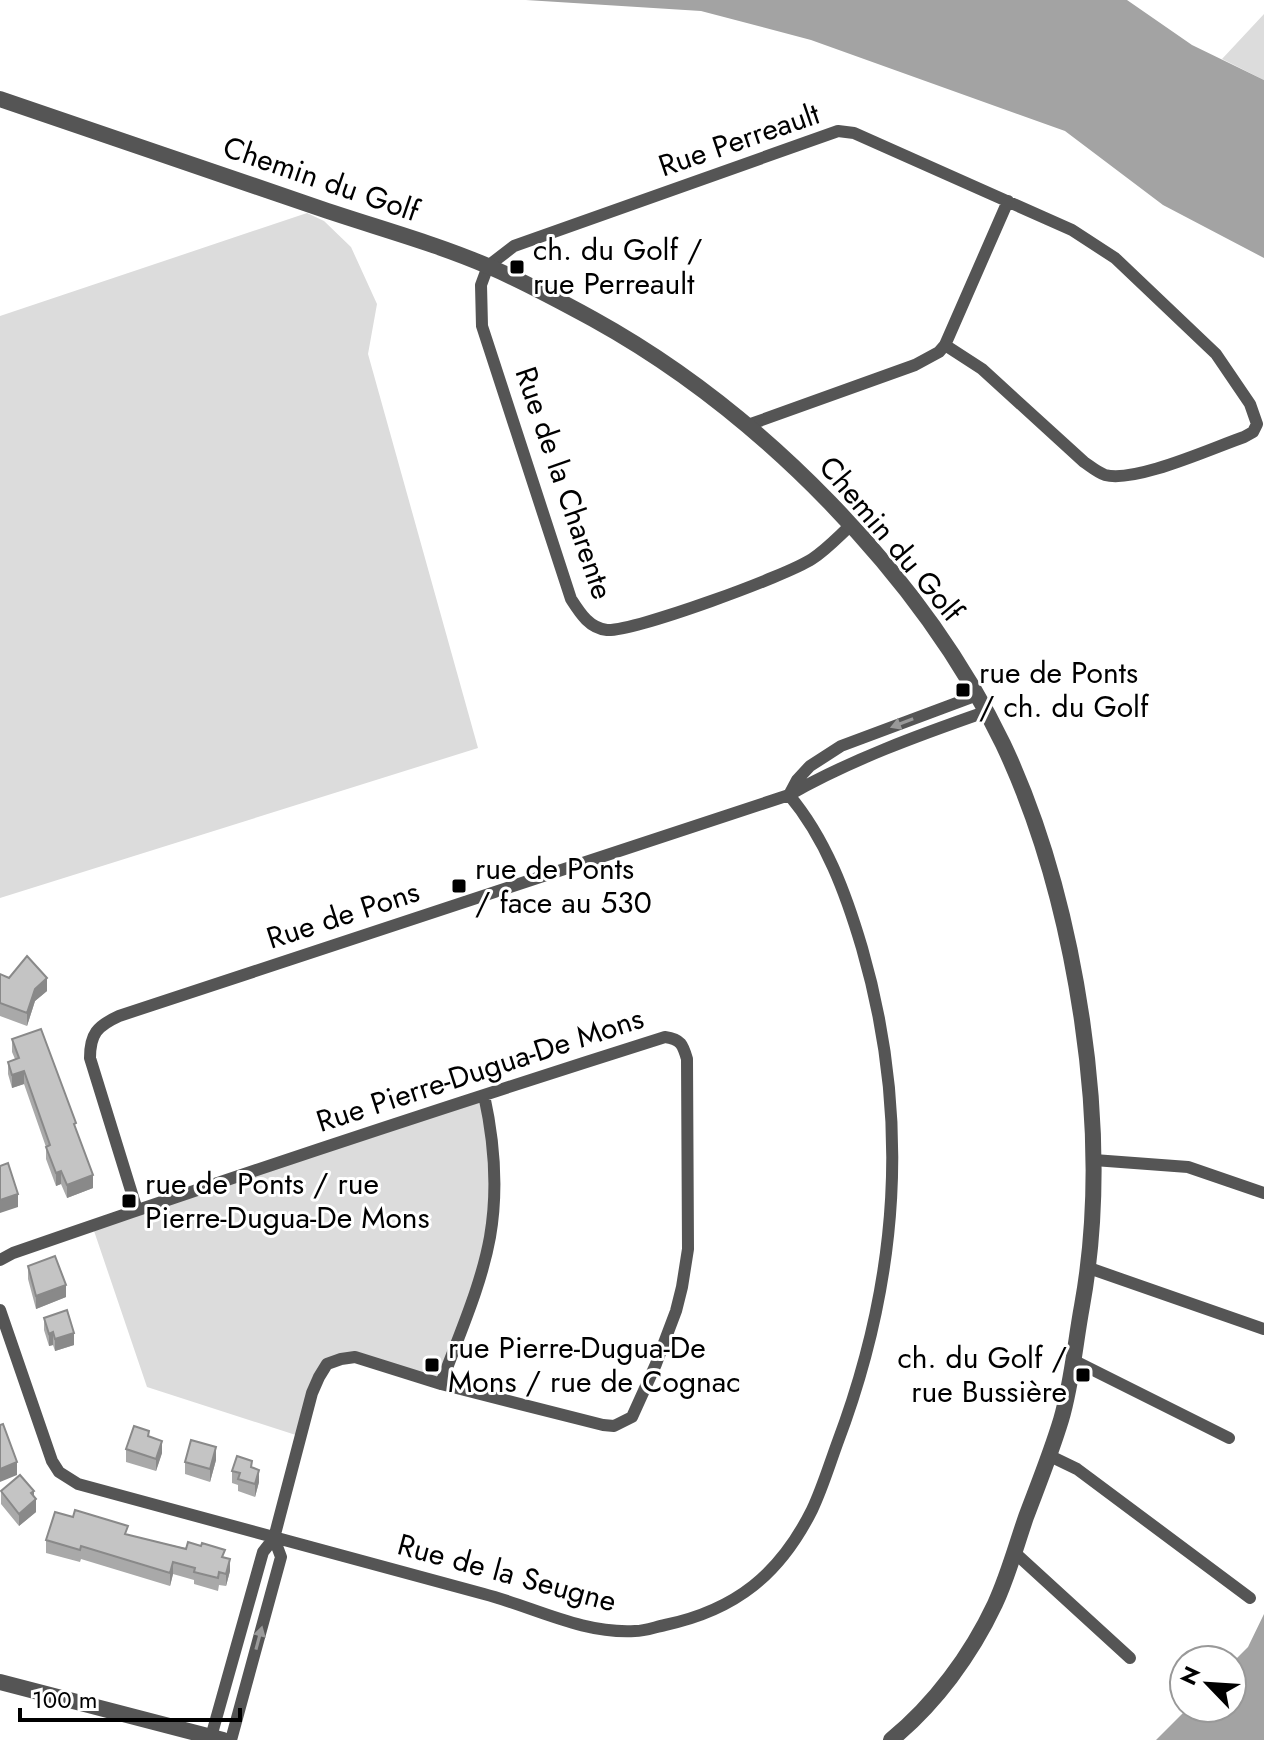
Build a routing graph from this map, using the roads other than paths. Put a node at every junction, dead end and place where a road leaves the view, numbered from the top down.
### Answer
1 (0, 99) edge
2 (1008, 201) junction
3 (488, 266) junction
4 (945, 345) junction
5 (748, 425) junction
6 (850, 526) junction
7 (975, 696) junction
8 (985, 712) junction
9 (789, 795) junction
10 (484, 1095) junction
11 (1094, 1160) junction
12 (1264, 1193) edge
13 (137, 1210) junction
14 (0, 1260) edge
15 (1089, 1268) junction
16 (0, 1310) edge
17 (1264, 1329) edge
18 (1073, 1360) junction
19 (441, 1384) junction
20 (1229, 1438) dead end
21 (1048, 1455) junction
22 (274, 1538) junction
23 (1014, 1552) junction
24 (1250, 1598) dead end
25 (1130, 1658) dead end
26 (0, 1682) edge
27 (217, 1738) edge
28 (231, 1740) edge
29 (891, 1740) edge

1 - 3 street, Chemin du Golf
2 - 3 street, Rue Perreault
2 - 4 street
2 - 4 street, Rue Perreault
3 - 5 street, Chemin du Golf
3 - 6 street, Rue de la Charente
4 - 5 street
5 - 6 street, Chemin du Golf
6 - 7 street, Chemin du Golf
7 - 8 street, Chemin du Golf
7 -> 9 street
8 - 9 street, Rue de Pons
8 - 11 street, Chemin du Golf
9 - 13 street, Rue de Pons
9 - 22 street, Rue de la Seugne
10 - 13 street, Rue Pierre-Dugua-De Mons
10 - 19 street
10 - 19 street, Rue Pierre-Dugua-De Mons
11 - 12 street
11 - 15 street, Chemin du Golf
13 - 14 street
15 - 17 street
15 - 18 street, Chemin du Golf
16 - 22 street, Rue de la Seugne
18 - 20 street
18 - 21 street, Chemin du Golf
19 - 22 street, Rue Pierre-Dugua-De Mons
21 - 23 street, Chemin du Golf
21 - 24 street
22 - 27 street, Rue Pierre-Dugua-De Mons
28 -> 22 street, Rue Pierre-Dugua-De Mons
23 - 25 street
23 - 29 street, Chemin du Golf
26 - 27 street

